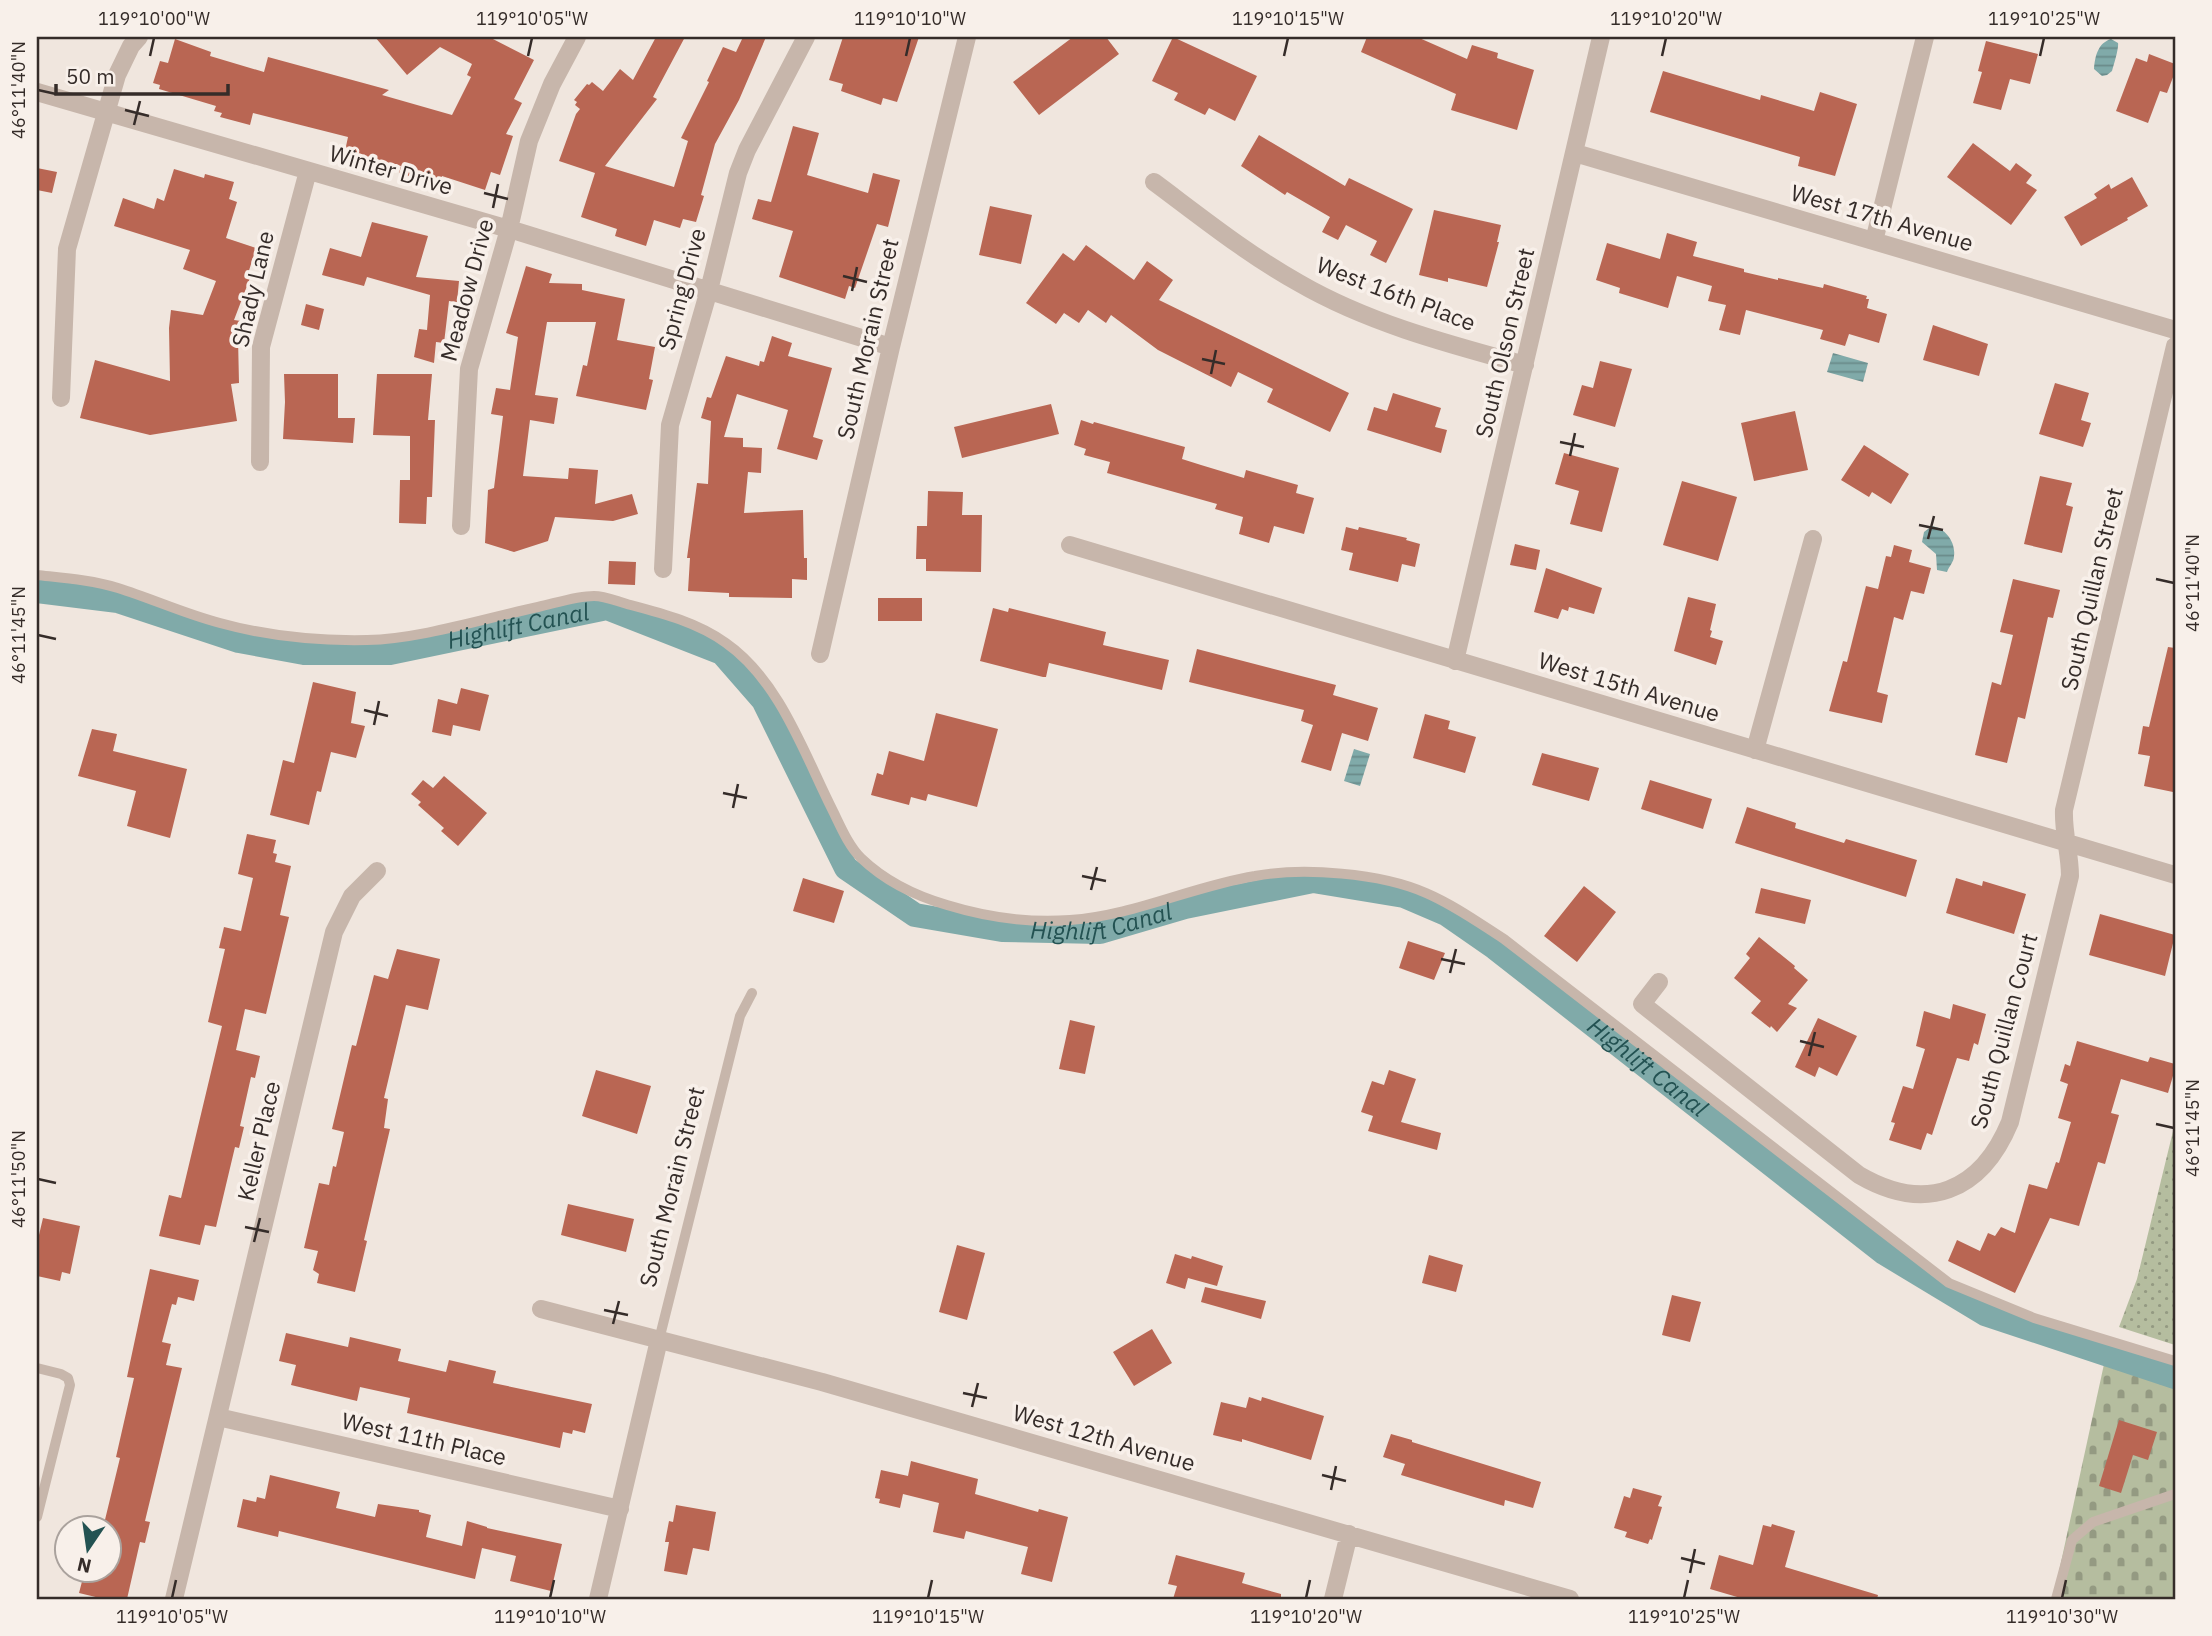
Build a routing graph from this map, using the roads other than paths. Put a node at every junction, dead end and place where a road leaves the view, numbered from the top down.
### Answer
1 (139, 37) edge
2 (577, 37) edge
3 (806, 37) edge
4 (967, 37) edge
5 (1601, 37) edge
6 (1925, 37) edge
7 (37, 92) edge
8 (107, 114) junction
9 (1575, 153) junction
10 (308, 171) junction
11 (1154, 182) dead end
12 (509, 229) junction
13 (1874, 241) junction
14 (709, 290) junction
15 (2175, 330) edge
16 (2175, 346) edge
17 (891, 347) junction
18 (1525, 365) junction
19 (61, 398) dead end
20 (260, 462) dead end
21 (461, 526) dead end
22 (1813, 539) dead end
23 (1070, 545) dead end
24 (663, 569) dead end
25 (37, 575) edge
26 (820, 654) dead end
27 (1455, 661) junction
28 (1755, 750) junction
29 (2067, 843) junction
30 (377, 871) dead end
31 (2175, 876) edge
32 (1659, 982) dead end
33 (752, 993) dead end
34 (541, 1309) dead end
35 (659, 1340) junction
36 (2175, 1361) edge
37 (37, 1368) edge
38 (218, 1417) junction
39 (2175, 1494) edge
40 (620, 1509) junction
41 (37, 1517) edge
42 (1349, 1534) junction
43 (174, 1599) edge
44 (598, 1599) edge
45 (1333, 1599) edge
46 (1570, 1599) edge
47 (2056, 1599) edge

1 - 8 street
2 - 12 street, Meadow Drive
3 - 14 street, Spring Drive
4 - 17 street, South Morain Street
5 - 9 street, South Olson Street
6 - 13 street
7 - 8 street, Winter Drive
8 - 10 street, Winter Drive
8 - 19 street
9 - 13 street, West 17th Avenue
9 - 18 street, South Olson Street
10 - 12 street, Winter Drive
10 - 20 street, Shady Lane
11 - 18 street, West 16th Place
12 - 14 street, Winter Drive
12 - 21 street, Meadow Drive
13 - 15 street, West 17th Avenue
14 - 17 street, Winter Drive
14 - 24 street, Spring Drive
16 - 29 street, South Quillan Street
17 - 26 street, South Morain Street
18 - 27 street, South Olson Street
22 - 28 street
23 - 27 street, West 15th Avenue
25 - 36 lane
27 - 28 street, West 15th Avenue
28 - 29 street, West 15th Avenue
29 - 31 street, West 15th Avenue
29 - 32 street, South Quillan Court
30 - 38 street, Keller Place
33 - 35 lane, South Morain Street
34 - 35 street, West 12th Avenue
35 - 40 street, South Morain Street
35 - 42 street, West 12th Avenue
37 - 41 lane
38 - 40 street, West 11th Place
38 - 43 street, Keller Place
39 - 47 lane
40 - 44 street, South Morain Street
42 - 45 street
42 - 46 street, West 12th Avenue

